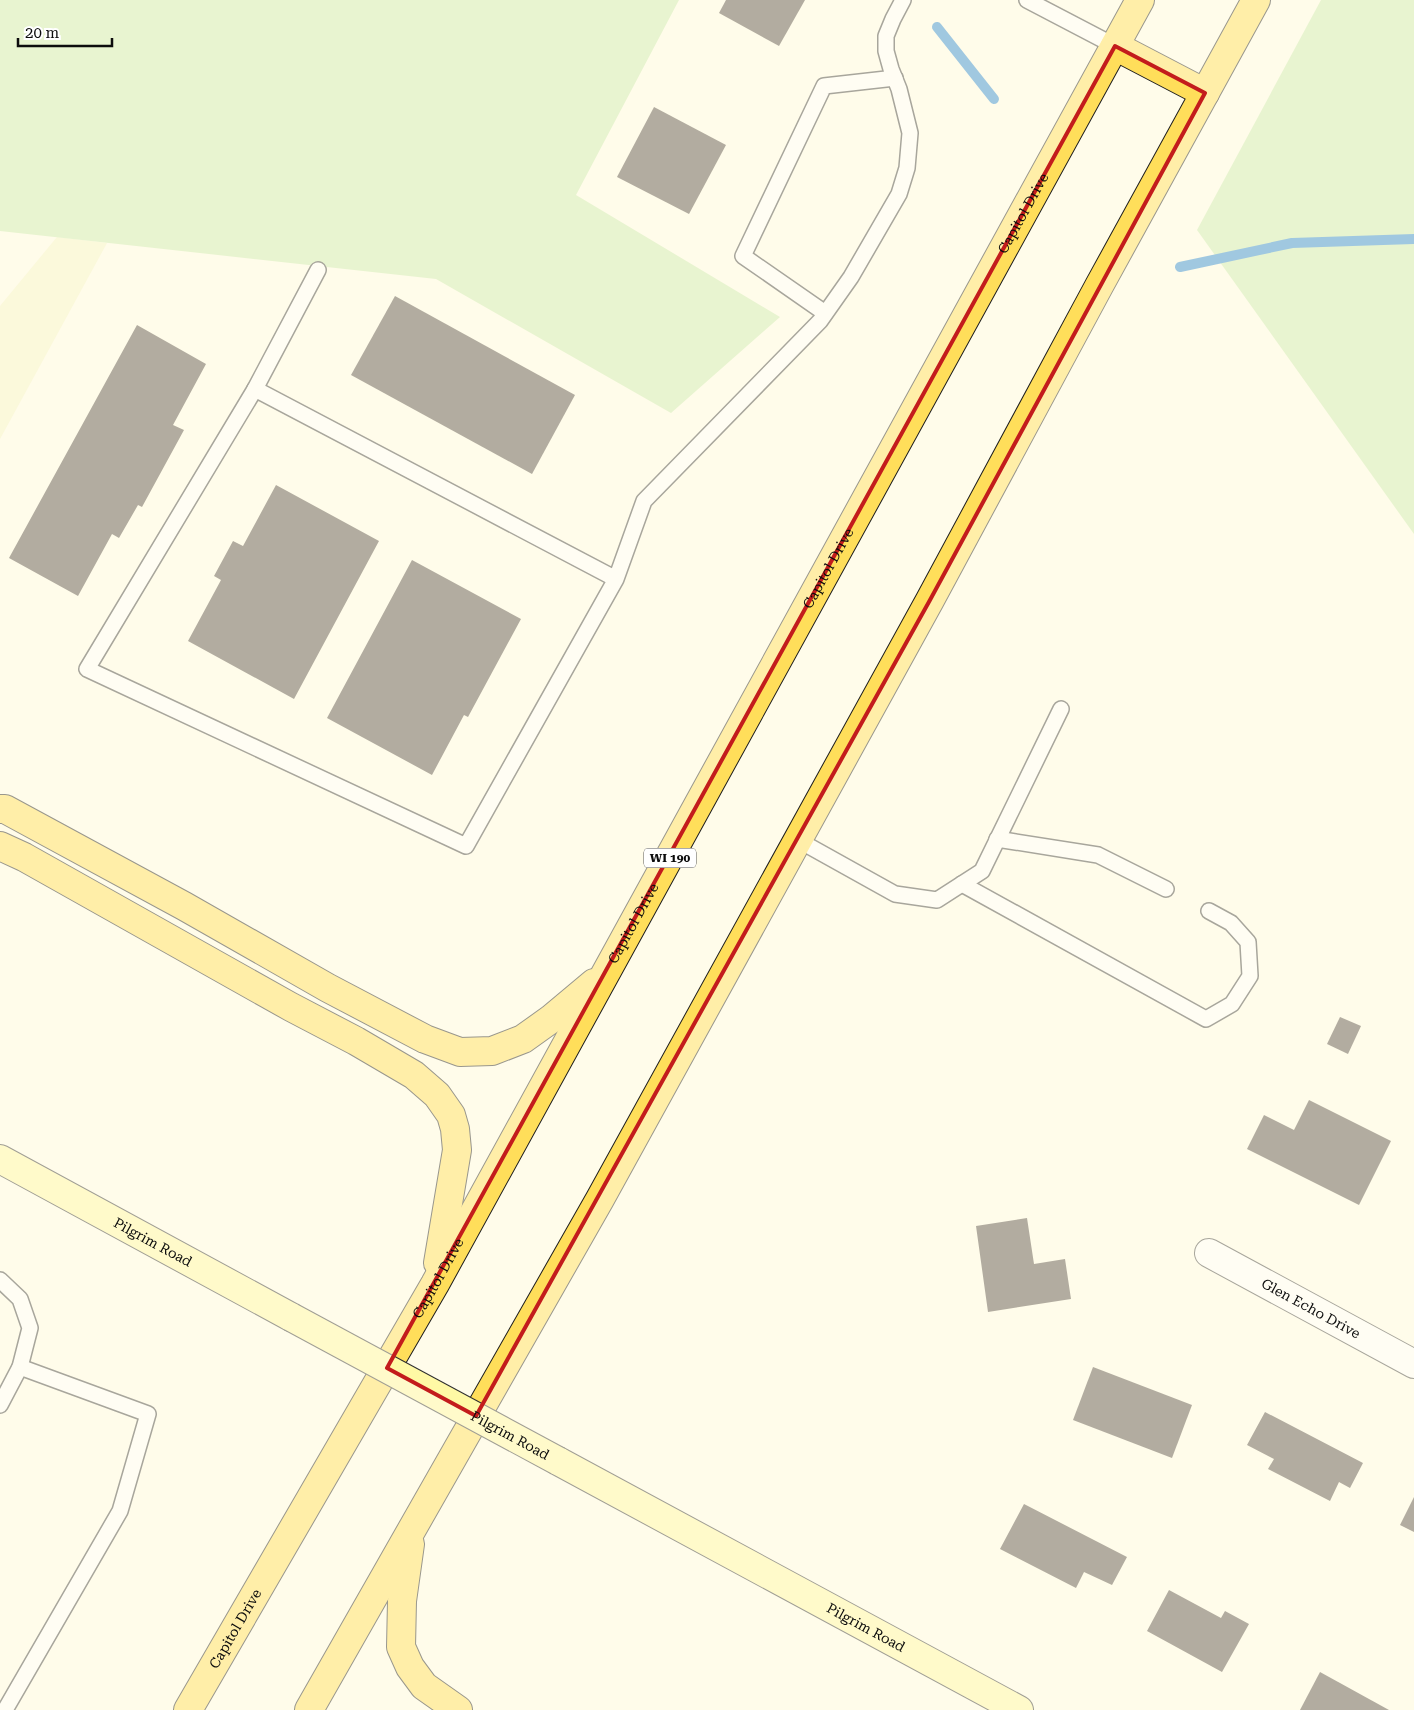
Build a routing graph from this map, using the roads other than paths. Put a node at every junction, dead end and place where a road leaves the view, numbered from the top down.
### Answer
1 (903, 0) edge
2 (1028, 0) edge
3 (1140, 0) edge
4 (1256, 0) edge
5 (1115, 46) junction
6 (895, 78) junction
7 (1205, 93) junction
8 (318, 270) dead end
9 (825, 314) junction
10 (255, 390) junction
11 (616, 579) junction
12 (1061, 709) dead end
13 (0, 808) edge
14 (997, 839) junction
15 (798, 840) junction
16 (0, 846) edge
17 (962, 884) junction
18 (1166, 889) dead end
19 (1210, 911) dead end
20 (607, 973) junction
21 (0, 1159) edge
22 (1209, 1253) dead end
23 (0, 1280) edge
24 (435, 1284) junction
25 (1414, 1364) edge
26 (20, 1367) junction
27 (0, 1405) edge
28 (412, 1529) junction
29 (5, 1710) edge
30 (188, 1710) edge
31 (309, 1710) edge
32 (458, 1710) edge
33 (1019, 1710) edge

1 - 6 lane
2 - 5 lane
3 - 5 main road, Capitol Drive / WI 190
4 - 7 main road
5 - 7 main road
5 - 20 main road, Capitol Drive / WI 190
6 - 9 lane
6 - 9 lane
7 - 15 main road
8 - 10 lane
9 - 11 lane
10 - 11 lane
10 - 11 lane
12 - 14 lane
13 - 20 main road
14 - 17 lane
14 - 18 lane
15 - 17 lane
15 - 28 main road
16 - 24 main road
17 - 19 lane
20 - 24 main road, Capitol Drive / WI 190
21 - 33 main road, Pilgrim Road, bridge
22 - 25 street, Glen Echo Drive
23 - 26 lane
24 - 30 main road, Capitol Drive / WI 190
26 - 27 lane
26 - 29 lane
28 - 31 main road
28 - 32 main road

